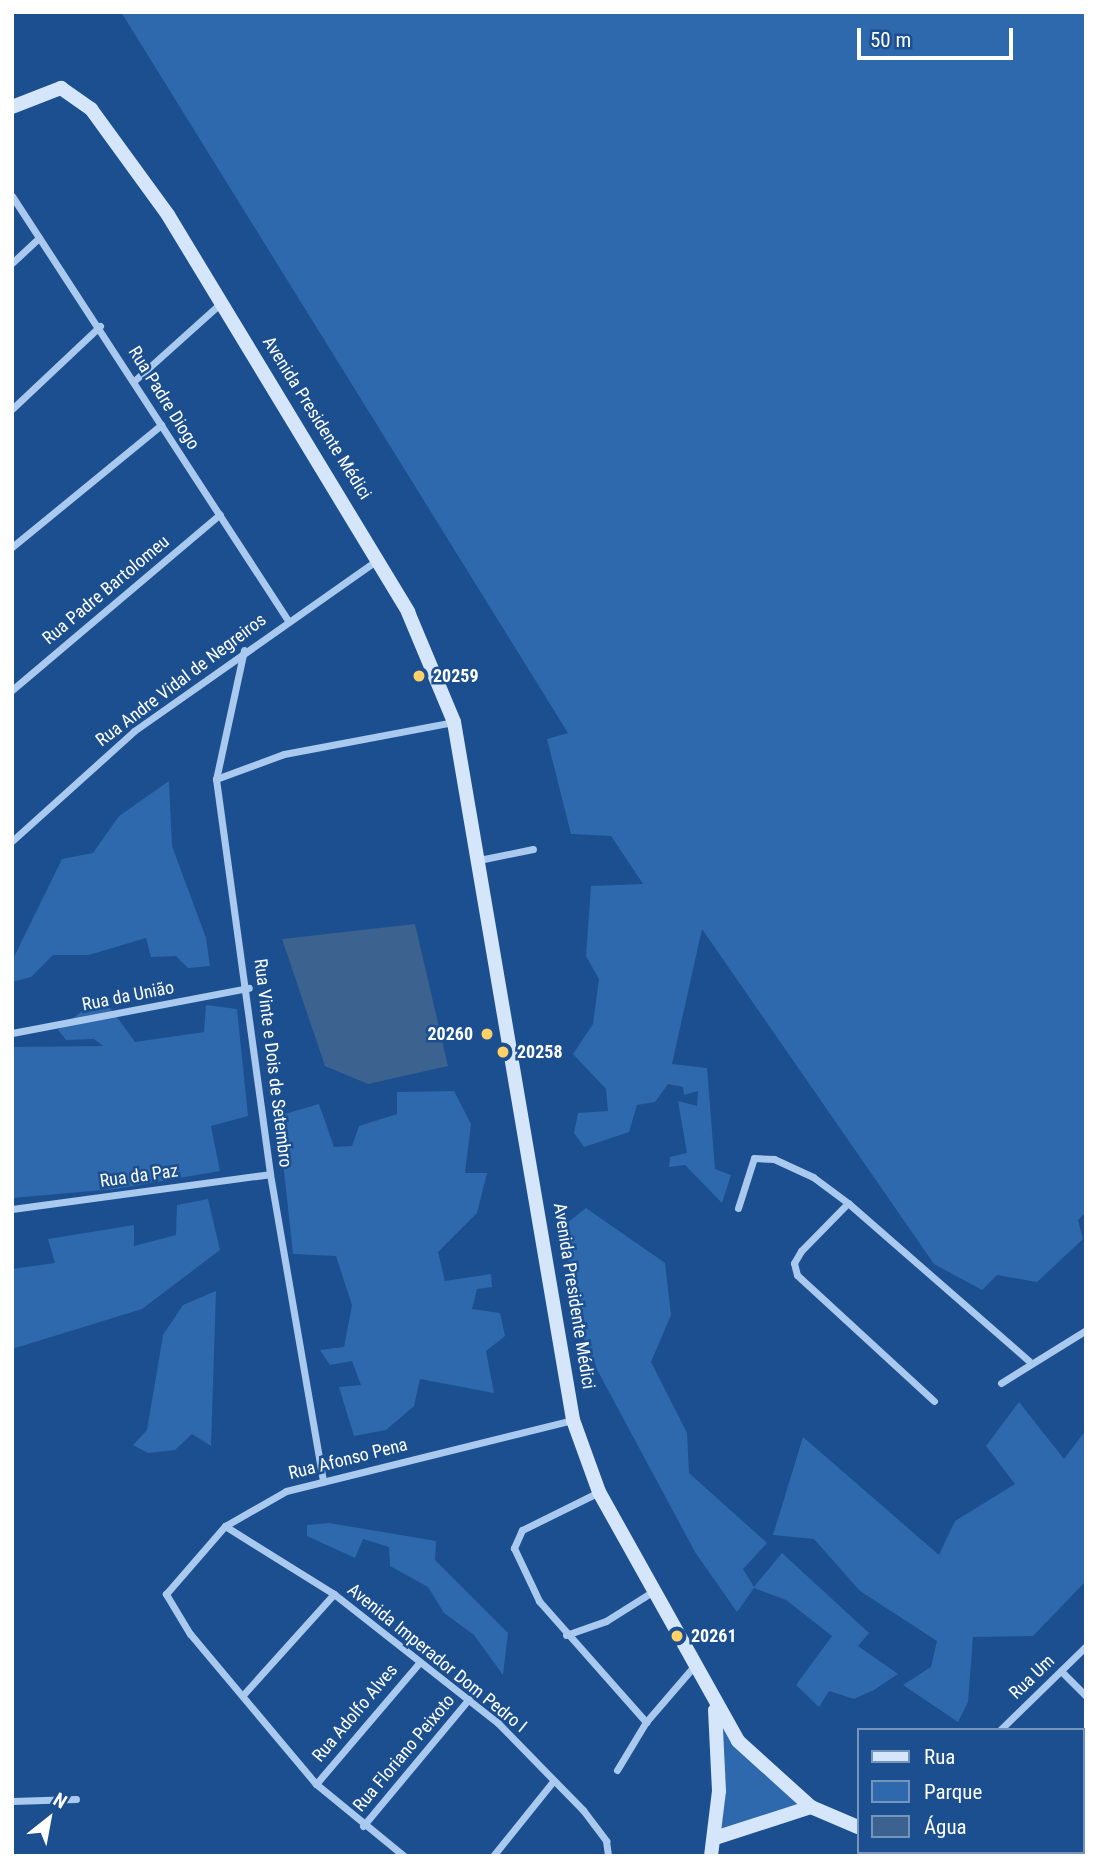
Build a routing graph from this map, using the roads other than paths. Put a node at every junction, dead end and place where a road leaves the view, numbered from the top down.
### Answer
1 (12, 107) edge
2 (12, 196) edge
3 (39, 237) junction
4 (12, 263) edge
5 (222, 302) junction
6 (100, 326) junction
7 (134, 381) junction
8 (12, 409) edge
9 (162, 425) junction
10 (220, 514) junction
11 (12, 547) edge
12 (380, 558) junction
13 (287, 619) junction
14 (244, 650) junction
15 (12, 690) edge
16 (454, 722) junction
17 (216, 779) junction
18 (12, 841) edge
19 (533, 849) dead end
20 (479, 860) junction
21 (249, 988) junction
22 (12, 1033) edge
23 (270, 1174) junction
24 (849, 1203) junction
25 (738, 1208) dead end
26 (12, 1209) edge
27 (1086, 1331) edge
28 (1029, 1361) junction
29 (1001, 1383) dead end
30 (934, 1401) dead end
31 (573, 1420) junction
32 (323, 1481) junction
33 (598, 1492) junction
34 (225, 1526) junction
35 (652, 1592) junction
36 (334, 1594) junction
37 (566, 1635) junction
38 (1086, 1646) edge
39 (418, 1664) junction
40 (695, 1665) junction
41 (1060, 1671) junction
42 (243, 1695) junction
43 (1086, 1696) edge
44 (469, 1699) junction
45 (715, 1710) junction
46 (646, 1721) junction
47 (1002, 1728) edge
48 (617, 1770) dead end
49 (554, 1780) junction
50 (316, 1784) junction
51 (76, 1799) dead end
52 (12, 1801) edge
53 (811, 1807) junction
54 (363, 1826) junction
55 (856, 1826) edge
56 (718, 1837) junction
57 (404, 1856) edge
58 (493, 1856) edge
59 (608, 1856) edge
60 (711, 1856) edge

1 - 5 street, Avenida Presidente Médici
2 - 3 street, Rua Padre Diogo
3 - 4 street
3 - 6 street, Rua Padre Diogo
5 - 7 street
5 - 12 street, Avenida Presidente Médici
6 - 7 street, Rua Padre Diogo
6 - 8 street
7 - 9 street, Rua Padre Diogo
9 - 10 street, Rua Padre Diogo
9 - 11 street
10 - 13 street, Rua Padre Diogo
10 - 15 street, Rua Padre Bartolomeu
12 - 13 street, Rua Andre Vidal de Negreiros
12 - 16 street, Avenida Presidente Médici
13 - 14 street, Rua Andre Vidal de Negreiros
14 - 17 street, Rua Vinte e Dois de Setembro
14 - 18 street, Rua Andre Vidal de Negreiros
16 - 17 street
16 - 20 street, Avenida Presidente Médici
17 - 21 street, Rua Vinte e Dois de Setembro
19 - 20 street
20 - 31 street, Avenida Presidente Médici
21 - 22 street, Rua da União
21 - 23 street, Rua Vinte e Dois de Setembro
23 - 26 street, Rua da Paz
23 - 32 street, Rua Vinte e Dois de Setembro
24 - 25 street
24 - 28 street
24 - 30 street
27 - 28 street
28 - 29 street
31 - 32 street, Rua Afonso Pena
31 - 33 street, Avenida Presidente Médici
32 - 34 street, Rua Afonso Pena
33 - 35 street, Avenida Presidente Médici
33 - 37 street
34 - 36 street, Avenida Imperador Dom Pedro I
34 - 42 street, Rua Afonso Pena
35 - 37 street
35 - 40 street, Avenida Presidente Médici
36 - 39 street, Avenida Imperador Dom Pedro I
36 - 42 street
37 - 46 street
38 - 41 street, Rua Um
39 - 44 street, Avenida Imperador Dom Pedro I
39 - 50 street, Rua Adolfo Alves
40 - 45 street, Avenida Presidente Médici
40 - 46 street
41 - 43 street
41 - 47 street, Rua Um
42 - 50 street
44 - 49 street, Avenida Imperador Dom Pedro I
44 - 54 street, Rua Floriano Peixoto
45 - 53 street, Avenida Presidente Médici
45 - 56 street, Avenida Presidente Médici
46 - 48 street
49 - 58 street
49 - 59 street, Avenida Imperador Dom Pedro I
50 - 54 street
51 - 52 street
53 - 55 street, Avenida Presidente Médici
53 - 56 street
54 - 57 street
56 - 60 street

